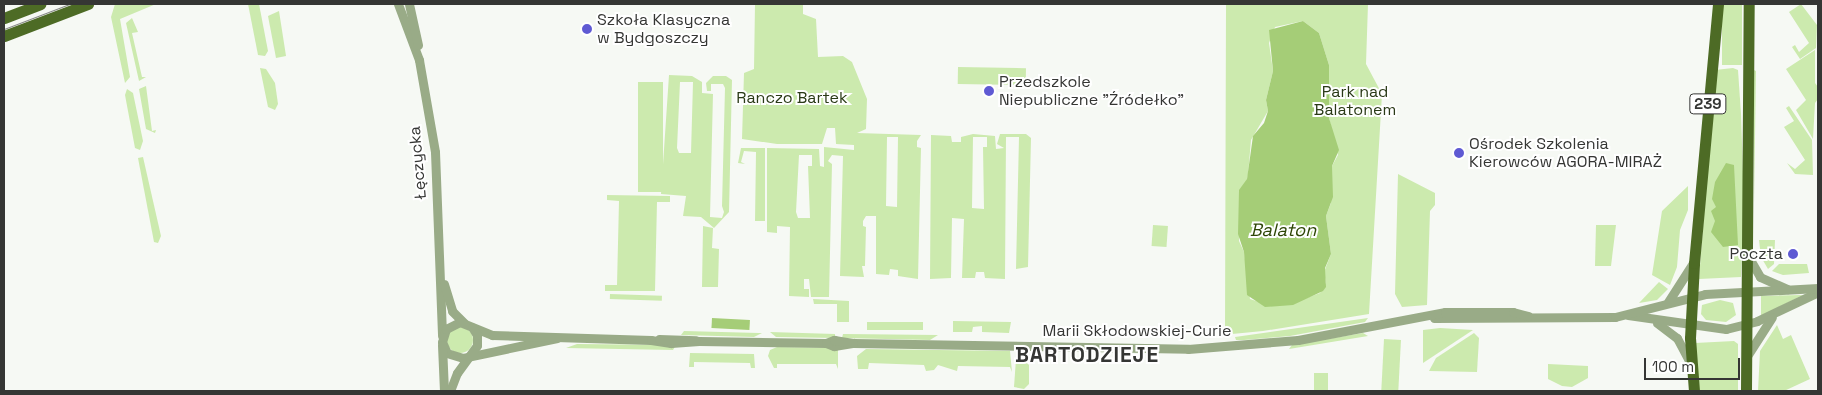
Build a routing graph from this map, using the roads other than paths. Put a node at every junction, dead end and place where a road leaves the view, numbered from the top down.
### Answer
1 (40, 4) edge
2 (88, 4) edge
3 (398, 4) edge
4 (409, 4) edge
5 (1718, 4) edge
6 (1749, 4) edge
7 (4, 18) edge
8 (4, 36) edge
9 (419, 60) junction
10 (1746, 250) junction
11 (1694, 262) junction
12 (440, 264) junction
13 (1792, 290) junction
14 (1818, 290) edge
15 (1746, 292) junction
16 (1693, 296) junction
17 (1667, 303) junction
18 (1776, 313) junction
19 (1628, 315) junction
20 (1652, 321) junction
21 (468, 325) junction
22 (1691, 326) junction
23 (1746, 326) junction
24 (557, 338) junction
25 (442, 339) junction
26 (470, 356) junction
27 (1745, 361) junction
28 (1692, 365) junction
29 (444, 391) edge
30 (450, 391) edge
31 (1694, 391) edge
32 (1746, 391) edge

1 - 7 main road
2 - 8 main road
3 - 9 street, Łęczycka
4 - 9 street, Łęczycka
5 - 11 main road, 239
6 - 10 main road, 239
9 - 12 street, Łęczycka
10 - 13 street
10 - 15 main road, 239
11 - 16 main road, 239
11 - 17 street
12 - 21 street, Łęczycka
12 - 25 street, Łęczycka
13 - 14 street
13 - 15 street
14 - 18 street
15 - 16 street, Marii Skłodowskiej-Curie
15 - 23 main road, 239
16 - 17 street, Marii Skłodowskiej-Curie
16 - 22 main road, 239
17 - 19 street, Marii Skłodowskiej-Curie
18 - 23 street
18 - 27 street
19 - 20 street, Marii Skłodowskiej-Curie
19 - 24 street, Marii Skłodowskiej-Curie
20 - 22 street, Marii Skłodowskiej-Curie
20 - 28 street
21 - 24 street, Marii Skłodowskiej-Curie
21 - 25 street
21 - 26 street
22 - 23 street, Marii Skłodowskiej-Curie
22 - 28 main road, 239
23 - 27 main road, 239
24 - 26 street, Marii Skłodowskiej-Curie
25 - 26 street
25 - 29 street, Łęczycka
26 - 30 street
27 - 32 main road, 239
28 - 31 main road, 239

